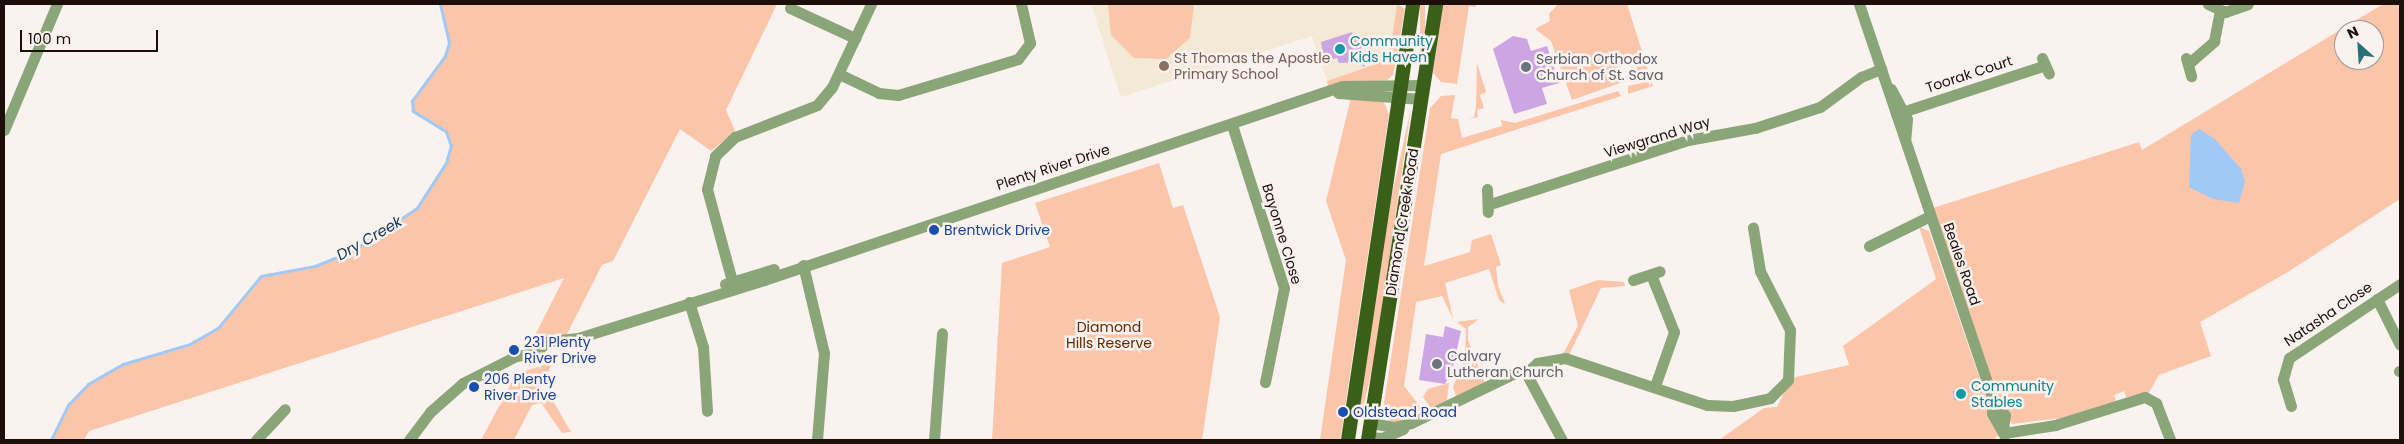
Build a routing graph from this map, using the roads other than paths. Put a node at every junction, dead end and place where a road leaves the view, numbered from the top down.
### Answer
1 (57, 4) edge
2 (872, 4) edge
3 (1021, 4) edge
4 (1413, 4) edge
5 (1436, 4) edge
6 (1859, 4) edge
7 (2208, 4) edge
8 (2248, 4) edge
9 (790, 8) dead end
10 (2220, 11) junction
11 (855, 38) junction
12 (2045, 66) dead end
13 (1881, 69) junction
14 (838, 74) junction
15 (2191, 76) dead end
16 (1399, 90) junction
17 (1423, 92) junction
18 (1900, 113) junction
19 (1232, 125) junction
20 (4, 130) edge
21 (1488, 189) dead end
22 (1930, 216) junction
23 (1753, 228) dead end
24 (1868, 246) dead end
25 (803, 265) junction
26 (1633, 280) dead end
27 (737, 283) junction
28 (2400, 284) edge
29 (2377, 299) junction
30 (689, 302) junction
31 (942, 333) dead end
32 (2400, 345) edge
33 (1526, 373) junction
34 (1265, 382) dead end
35 (1655, 386) junction
36 (2291, 406) dead end
37 (285, 409) dead end
38 (707, 411) dead end
39 (1350, 426) junction
40 (1369, 434) edge
41 (2004, 434) edge
42 (256, 440) edge
43 (409, 440) edge
44 (817, 440) edge
45 (934, 440) edge
46 (1348, 440) edge
47 (1562, 440) edge
48 (2170, 440) edge

1 - 20 street
2 - 11 street
3 - 14 street
4 - 16 main road, Diamond Creek Road
5 - 17 main road, Diamond Creek Road
6 - 13 street
7 - 10 street
8 - 10 street
9 - 11 street
10 - 15 street
11 - 14 street
12 - 18 street, Toorak Court
13 - 18 street
13 - 21 street, Viewgrand Way
14 - 27 street
16 - 17 street, Plenty River Drive
16 - 19 street, Plenty River Drive
16 - 39 main road, Diamond Creek Road
17 - 40 main road, Diamond Creek Road
18 - 22 street, Beales Road
19 - 25 street, Plenty River Drive
19 - 34 street, Bayonne Close
22 - 24 street
22 - 41 street, Beales Road
23 - 35 street
25 - 27 street, Plenty River Drive
25 - 44 street
26 - 35 street
27 - 30 street, Plenty River Drive
28 - 29 street, Natasha Close
29 - 32 street
29 - 36 street, Natasha Close
30 - 38 street
30 - 43 street, Plenty River Drive
31 - 45 street
33 - 35 street
33 - 40 street
33 - 47 street
37 - 42 street
39 - 40 main road
39 - 46 main road, Diamond Creek Road
41 - 48 street

